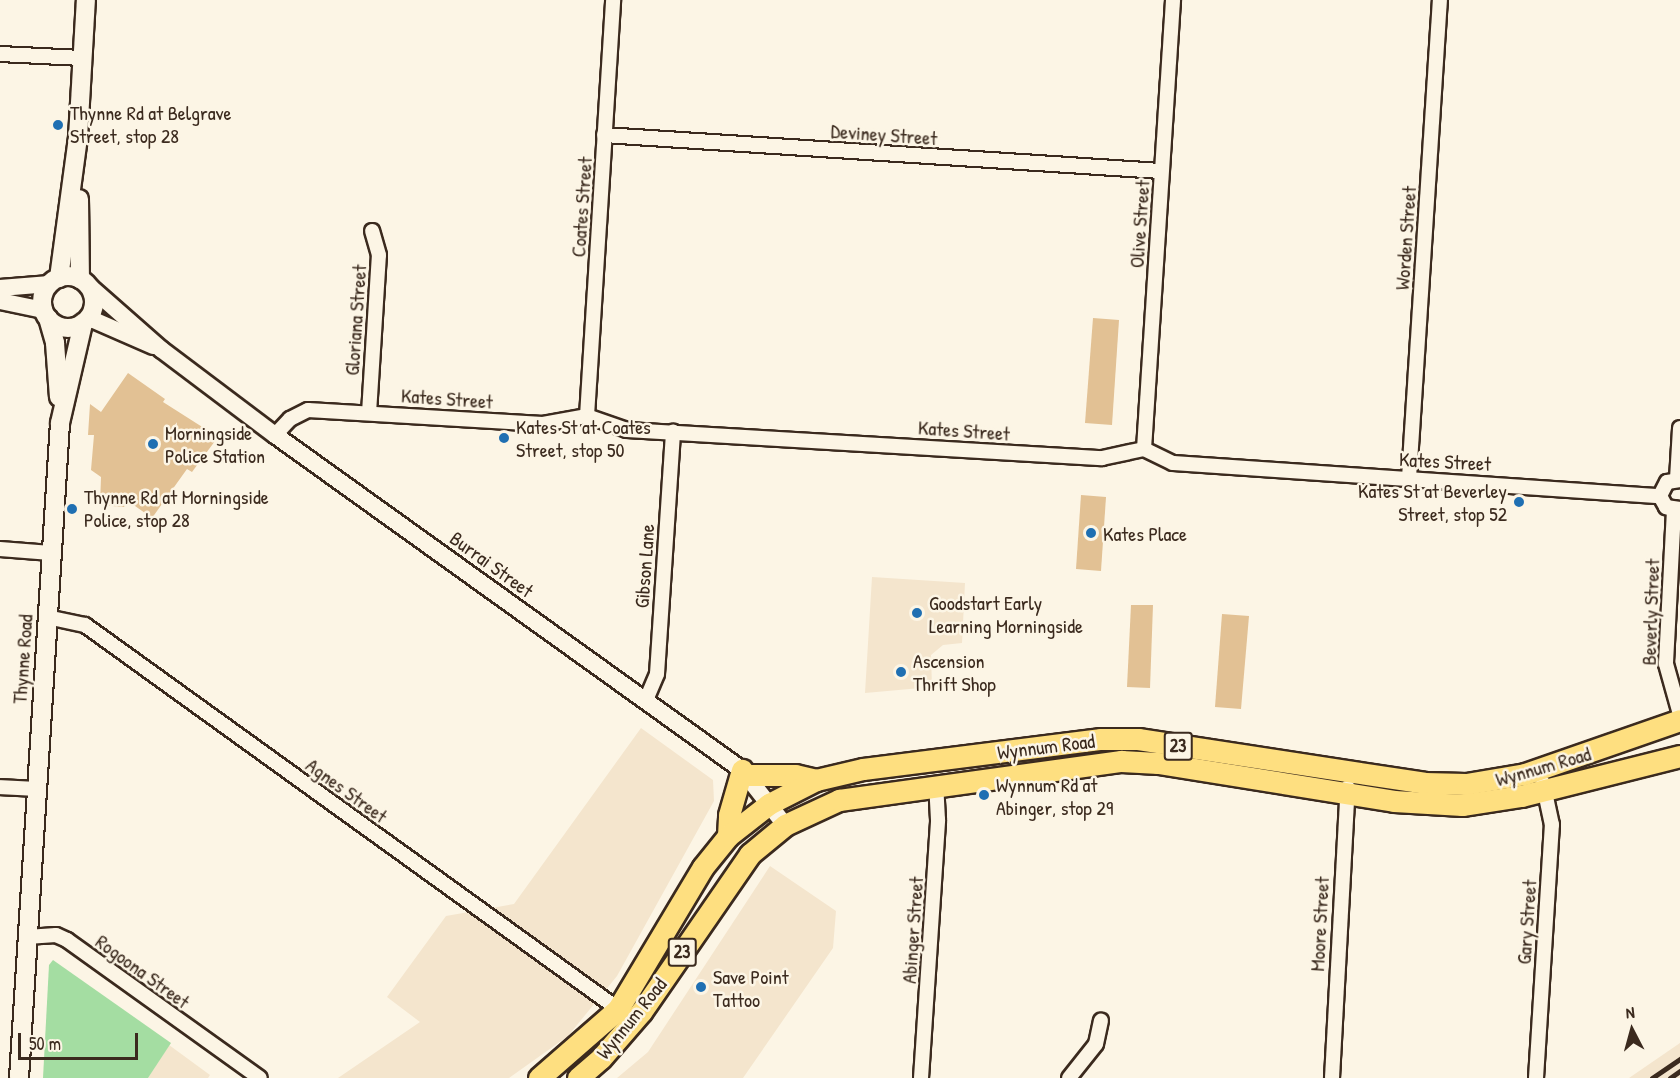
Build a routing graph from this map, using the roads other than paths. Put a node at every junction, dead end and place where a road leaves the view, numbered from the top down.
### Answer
1 (86, 0) edge
2 (613, 0) edge
3 (1173, 0) edge
4 (1440, 0) edge
5 (0, 54) edge
6 (82, 58) junction
7 (604, 135) junction
8 (78, 137) junction
9 (1161, 171) junction
10 (372, 231) dead end
11 (54, 281) junction
12 (84, 282) junction
13 (0, 288) edge
14 (0, 301) edge
15 (46, 314) junction
16 (86, 321) junction
17 (162, 350) junction
18 (369, 413) junction
19 (587, 416) junction
20 (60, 423) junction
21 (1680, 428) edge
22 (673, 432) junction
23 (275, 435) junction
24 (1144, 450) junction
25 (1409, 478) junction
26 (1678, 479) edge
27 (1660, 496) junction
28 (1677, 510) edge
29 (0, 549) edge
30 (51, 553) junction
31 (47, 617) junction
32 (646, 700) junction
33 (1680, 714) edge
34 (1680, 720) edge
35 (1680, 756) edge
36 (1540, 769) junction
37 (745, 773) junction
38 (1350, 773) junction
39 (816, 780) junction
40 (936, 785) junction
41 (0, 787) edge
42 (35, 789) junction
43 (1545, 790) junction
44 (1347, 794) junction
45 (769, 804) junction
46 (785, 825) junction
47 (728, 836) junction
48 (27, 937) junction
49 (618, 1009) junction
50 (1101, 1021) dead end
51 (581, 1075) edge
52 (19, 1078) edge
53 (260, 1078) edge
54 (539, 1078) edge
55 (558, 1078) edge
56 (921, 1078) edge
57 (1069, 1078) edge
58 (1332, 1078) edge
59 (1536, 1078) edge

1 - 6 main road
2 - 7 street, Coates Street
3 - 9 street, Olive Street
4 - 25 street, Worden Street
5 - 6 street
6 - 8 main road
7 - 9 street, Deviney Street
7 - 19 street, Coates Street
8 - 11 main road
8 - 12 main road
9 - 24 street, Olive Street
10 - 18 street, Gloriana Street
11 - 12 main road
11 - 13 street
11 - 15 main road
12 - 16 main road
12 - 17 street, Burrai Street
14 - 15 street
15 - 16 main road
15 - 20 main road, Thynne Road
16 - 17 street, Burrai Street
16 - 20 main road, Thynne Road
17 - 23 street, Burrai Street
18 - 19 street, Kates Street
18 - 23 street, Kates Street
19 - 22 street, Kates Street
20 - 30 main road, Thynne Road
21 - 26 street
22 - 24 street, Kates Street
22 - 32 street, Gibson Lane
23 - 32 street, Burrai Street
24 - 25 street, Kates Street
25 - 27 street, Kates Street
26 - 27 street
27 - 28 street
28 - 33 street, Beverly Street
29 - 30 street
30 - 31 main road, Thynne Road
31 - 42 main road, Thynne Road
31 - 49 street, Agnes Street
32 - 37 street, Burrai Street
34 - 36 main road, Wynnum Road / 23
35 - 43 main road, Wynnum Road / 23
36 - 38 main road, Wynnum Road / 23
36 - 43 street, Gary Street
37 - 39 main road
37 - 45 street, Burrai Street
37 - 47 main road
38 - 39 main road, Wynnum Road / 23
38 - 44 street, Moore Street
39 - 45 main road, Wynnum Road / 23
40 - 44 main road, Wynnum Road / 23
40 - 46 main road, Wynnum Road / 23
40 - 56 street, Abinger Street
41 - 42 street
42 - 48 main road, Thynne Road
43 - 44 main road, Wynnum Road / 23
43 - 59 street, Gary Street
44 - 58 street, Moore Street
45 - 46 street, Burrai Street
45 - 47 main road, Wynnum Road / 23
46 - 51 main road, Wynnum Road / 23
47 - 49 main road, Wynnum Road / 23
48 - 52 main road, Thynne Road
48 - 53 street, Rogoona Street
49 - 54 main road, Wynnum Road / 23
50 - 57 street
51 - 55 main road

